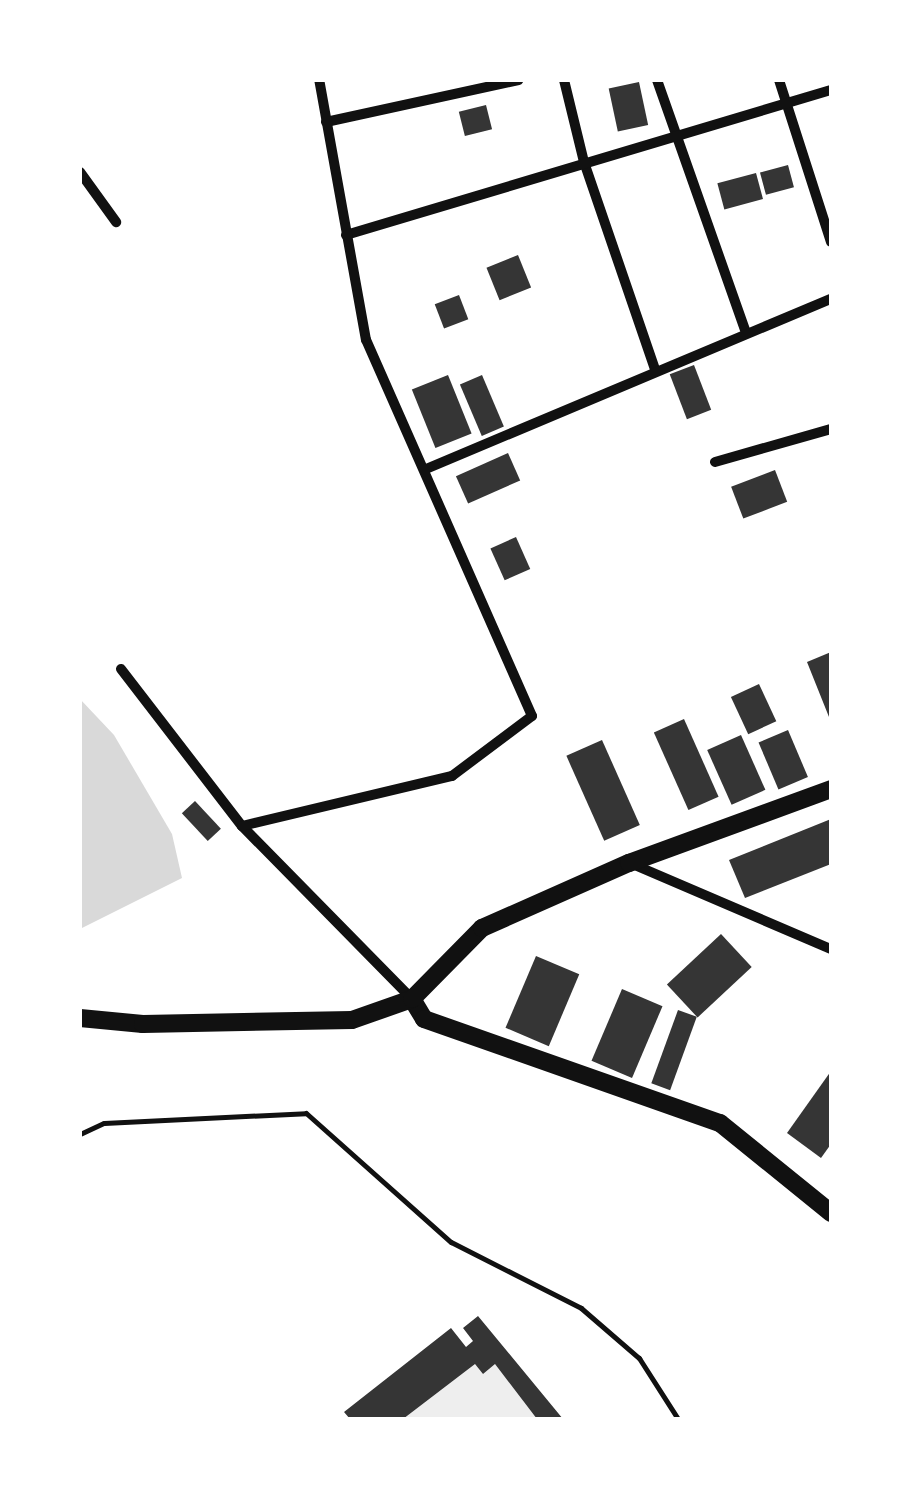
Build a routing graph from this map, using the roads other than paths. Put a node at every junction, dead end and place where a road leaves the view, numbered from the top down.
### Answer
1 (319, 80) edge
2 (518, 80) edge
3 (564, 80) edge
4 (656, 80) edge
5 (779, 80) edge
6 (831, 90) edge
7 (786, 104) junction
8 (326, 122) junction
9 (673, 135) junction
10 (584, 162) junction
11 (80, 172) edge
12 (116, 222) dead end
13 (346, 235) junction
14 (831, 242) edge
15 (831, 300) edge
16 (746, 333) junction
17 (655, 370) junction
18 (831, 429) edge
19 (715, 462) dead end
20 (426, 468) junction
21 (121, 669) dead end
22 (831, 789) edge
23 (242, 826) junction
24 (630, 862) junction
25 (831, 949) edge
26 (412, 999) junction
27 (80, 1018) edge
28 (831, 1213) edge

1 - 8 street
2 - 8 street
3 - 10 street
4 - 9 street
5 - 7 street
6 - 7 street
7 - 9 street
7 - 14 street
8 - 13 street
9 - 10 street
9 - 16 street
10 - 13 street
10 - 17 street
11 - 12 street
13 - 20 street
15 - 16 street
16 - 17 street
17 - 20 street
18 - 19 street
20 - 23 street
21 - 23 street
22 - 24 street
23 - 26 street
24 - 25 street
24 - 26 street
26 - 27 street
26 - 28 street

